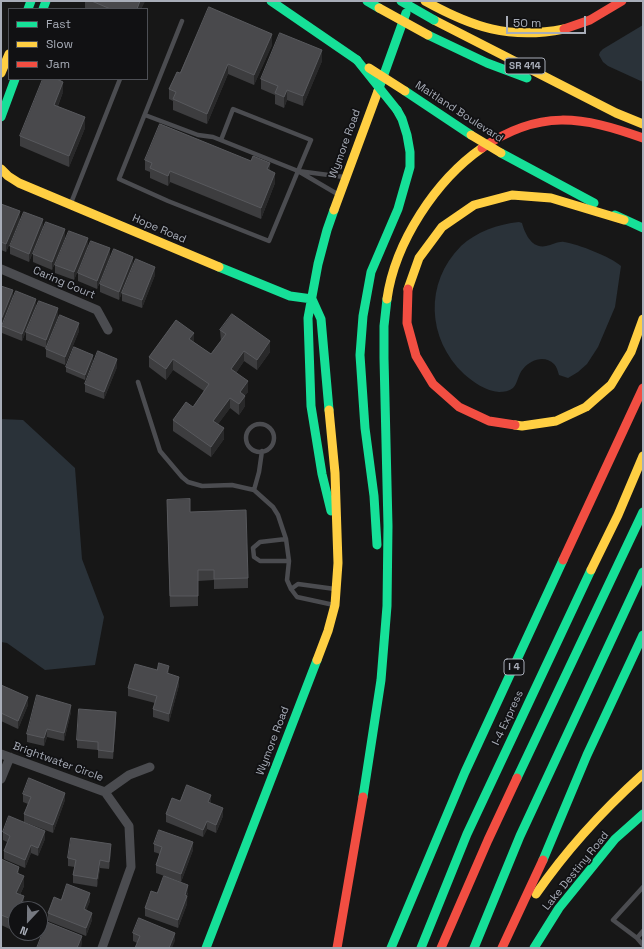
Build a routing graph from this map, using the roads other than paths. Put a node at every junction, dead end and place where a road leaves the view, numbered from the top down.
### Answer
1 (271, 1) edge
2 (367, 1) edge
3 (401, 1) edge
4 (411, 1) edge
5 (425, 1) edge
6 (622, 1) edge
7 (182, 21) dead end
8 (8, 56) edge
9 (357, 60) junction
10 (1, 73) edge
11 (15, 80) edge
12 (120, 80) edge
13 (616, 113) junction
14 (145, 115) junction
15 (1, 117) edge
16 (643, 124) edge
17 (643, 138) edge
18 (221, 140) junction
19 (1, 169) edge
20 (298, 170) junction
21 (345, 177) junction
22 (339, 195) junction
23 (70, 205) junction
24 (624, 220) junction
25 (643, 228) edge
26 (1, 269) edge
27 (312, 300) junction
28 (643, 318) edge
29 (108, 330) dead end
30 (138, 382) dead end
31 (643, 388) edge
32 (262, 452) junction
33 (643, 456) edge
34 (254, 490) junction
35 (643, 512) edge
36 (337, 536) junction
37 (286, 539) junction
38 (289, 560) junction
39 (643, 572) edge
40 (291, 589) junction
41 (337, 590) junction
42 (335, 605) junction
43 (643, 635) edge
44 (381, 677) junction
45 (5, 756) edge
46 (150, 767) dead end
47 (643, 774) edge
48 (1, 779) edge
49 (105, 792) junction
50 (643, 814) edge
51 (643, 887) edge
52 (643, 931) edge
53 (637, 938) junction
54 (643, 945) edge
55 (102, 948) edge
56 (206, 948) edge
57 (337, 948) edge
58 (391, 948) edge
59 (421, 948) edge
60 (441, 948) edge
61 (474, 948) edge
62 (504, 948) edge
63 (534, 948) edge

1 - 9 main road, Maitland Boulevard
2 - 13 main road, bridge
3 - 13 main road, SR 414, bridge
4 - 21 main road, Wymore Road
5 - 6 main road
7 - 14 lane
8 - 10 main road
9 - 24 main road, Maitland Boulevard, bridge
9 - 44 main road, bridge
11 - 15 main road
12 - 23 lane
13 - 16 main road, SR 414
14 - 18 lane
14 - 20 lane
17 - 44 main road
18 - 20 lane
18 - 20 lane
19 - 23 main road, Hope Road
20 - 21 lane
20 - 22 lane
21 - 22 main road, Wymore Road
22 - 27 main road, Wymore Road
23 - 27 main road, Hope Road
24 - 25 main road, Maitland Boulevard
24 - 28 main road
26 - 29 street, Caring Court
27 - 36 main road, Wymore Road
27 - 36 main road, Wymore Road
30 - 34 lane
31 - 58 main road, I 4
32 - 32 lane
32 - 34 lane
33 - 59 main road, I-4 Express
34 - 37 lane
35 - 60 main road
36 - 41 main road, Wymore Road
37 - 38 lane
37 - 38 lane
38 - 40 lane
39 - 61 main road
40 - 41 lane
40 - 42 lane
41 - 42 main road, Wymore Road
42 - 56 main road, Wymore Road
43 - 62 main road
44 - 57 main road
45 - 48 street
45 - 49 street, Brightwater Circle
46 - 49 street
47 - 62 main road
49 - 55 street, Brightwater Circle
50 - 63 main road, Lake Destiny Road
51 - 53 lane
52 - 53 lane
53 - 54 lane

